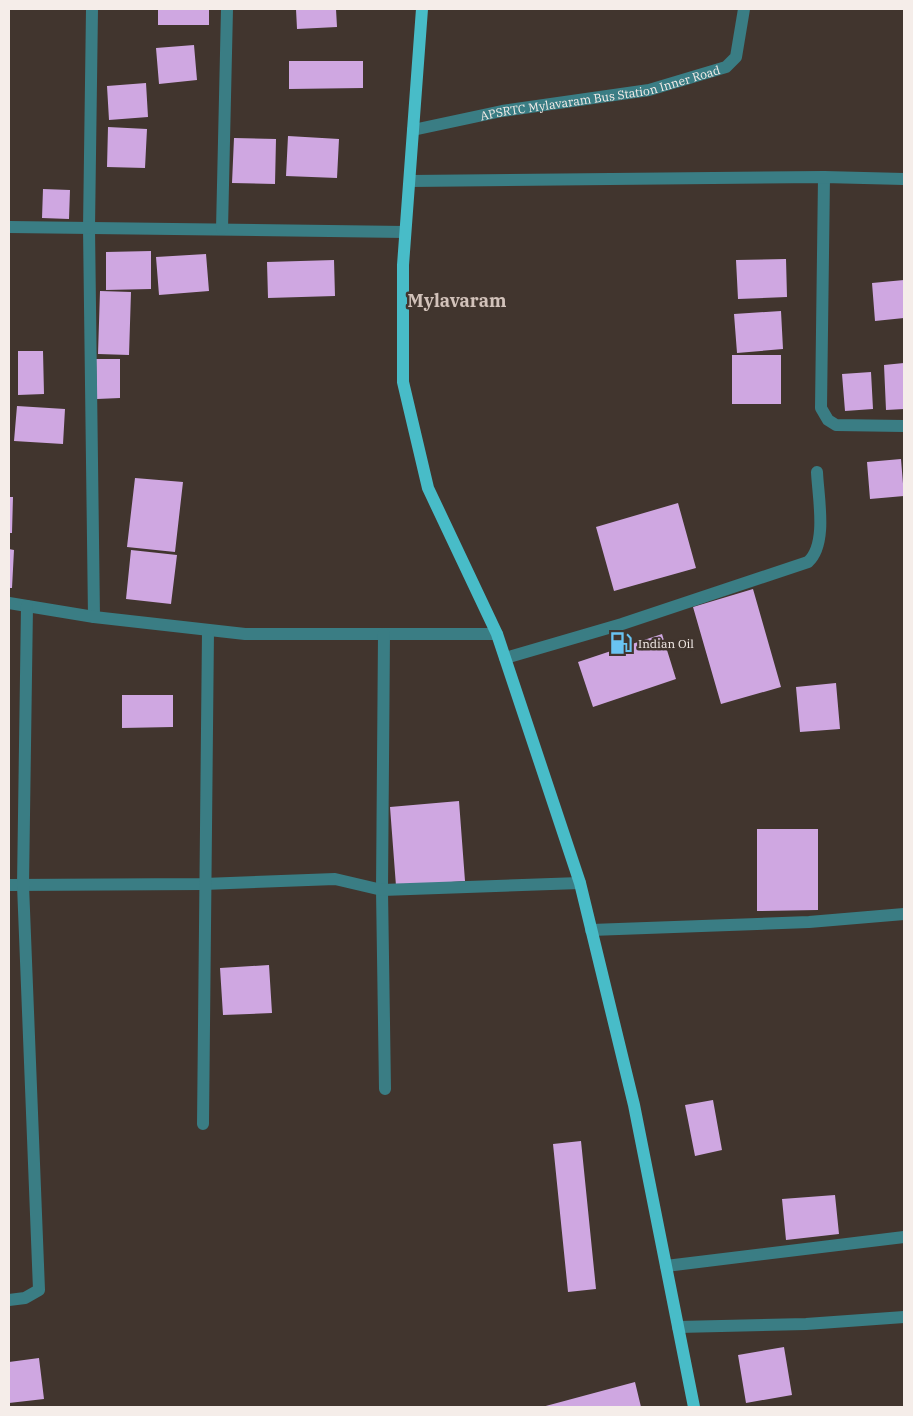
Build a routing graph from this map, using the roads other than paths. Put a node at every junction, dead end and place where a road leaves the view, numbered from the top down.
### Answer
1 (92, 9) edge
2 (227, 9) edge
3 (422, 9) edge
4 (744, 9) edge
5 (413, 130) junction
6 (824, 177) junction
7 (904, 179) edge
8 (410, 181) junction
9 (9, 227) edge
10 (89, 228) junction
11 (222, 230) junction
12 (405, 232) junction
13 (904, 426) edge
14 (817, 472) dead end
15 (9, 603) edge
16 (27, 606) junction
17 (94, 617) junction
18 (208, 630) junction
19 (384, 634) junction
20 (497, 634) junction
21 (505, 658) junction
22 (580, 883) junction
23 (9, 884) edge
24 (204, 884) junction
25 (23, 885) junction
26 (382, 890) junction
27 (904, 914) edge
28 (591, 930) junction
29 (385, 1089) dead end
30 (203, 1124) dead end
31 (904, 1237) edge
32 (666, 1266) junction
33 (9, 1300) edge
34 (904, 1317) edge
35 (678, 1327) junction
36 (694, 1407) edge

1 - 10 street
2 - 11 street
3 - 5 main road
4 - 5 street, APSRTC Mylavaram Bus Station Inner Road
5 - 8 main road
6 - 7 street
6 - 8 street
6 - 13 street
8 - 12 main road
9 - 10 street
10 - 11 street
10 - 17 street
11 - 12 street
12 - 20 main road
14 - 21 street
15 - 16 street
16 - 17 street
16 - 25 street
17 - 18 street
18 - 19 street
18 - 24 street
19 - 20 street
19 - 26 street
20 - 21 main road
21 - 22 main road
22 - 26 street
22 - 28 main road
23 - 25 street
24 - 25 street
24 - 26 street
24 - 30 street
25 - 33 street
26 - 29 street
27 - 28 street
28 - 32 main road
31 - 32 street
32 - 35 main road
34 - 35 street
35 - 36 main road

